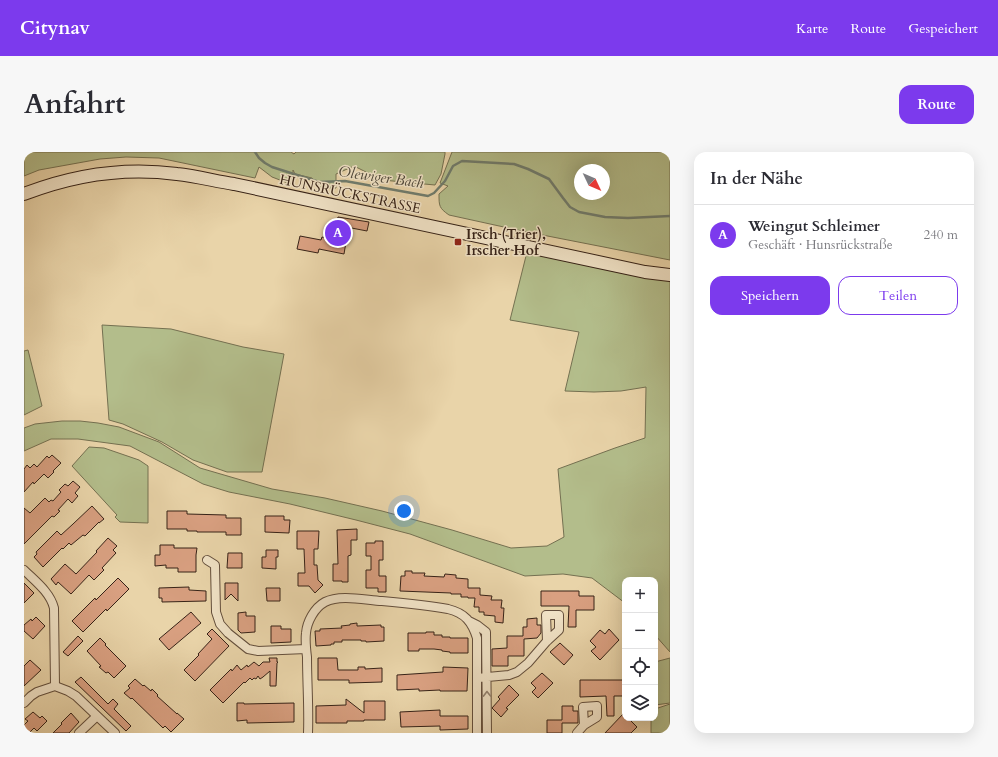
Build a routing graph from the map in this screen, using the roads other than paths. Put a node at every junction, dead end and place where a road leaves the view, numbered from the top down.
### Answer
1 (24, 194) edge
2 (670, 275) edge
3 (207, 560) dead end
4 (24, 570) edge
5 (469, 621) junction
6 (547, 641) dead end
7 (306, 649) junction
8 (486, 677) junction
9 (477, 678) junction
10 (55, 686) junction
11 (24, 703) edge
12 (97, 716) junction
13 (584, 725) dead end
14 (79, 733) edge
15 (115, 733) edge
16 (308, 733) edge
17 (477, 733) edge
18 (487, 733) edge
19 (577, 733) edge

1 - 2 main road, HUNSRÜCKSTRASSE
3 - 7 street
4 - 10 street
5 - 7 street
5 - 8 street
5 - 9 street
6 - 8 street
7 - 16 street
8 - 9 street
18 -> 8 street
9 - 17 street
10 - 11 street
10 - 12 street
12 - 14 street
12 - 15 street
13 - 19 street

